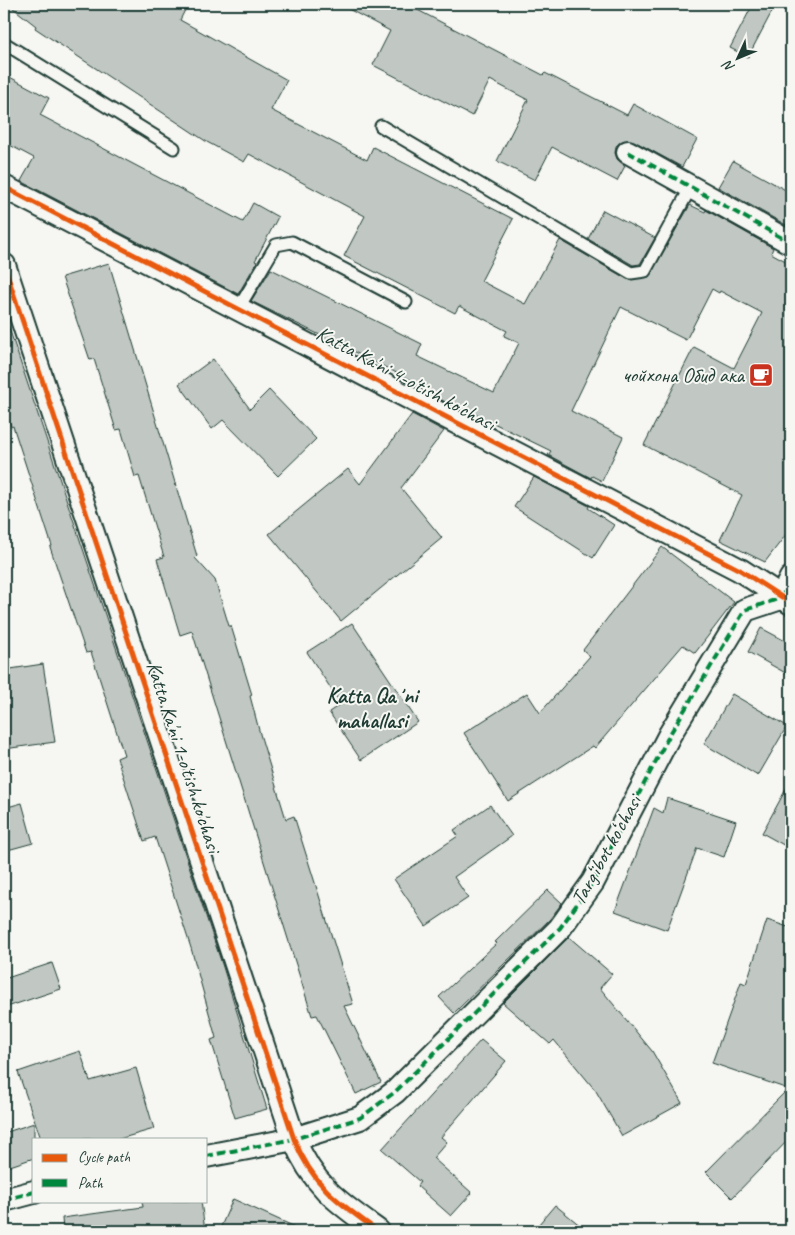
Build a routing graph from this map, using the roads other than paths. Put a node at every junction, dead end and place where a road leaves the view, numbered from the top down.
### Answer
1 (4, 43) edge
2 (382, 126) dead end
3 (174, 148) dead end
4 (628, 152) dead end
5 (4, 187) edge
6 (691, 187) junction
7 (791, 243) edge
8 (4, 264) edge
9 (406, 302) dead end
10 (238, 309) junction
11 (791, 578) edge
12 (786, 601) edge
13 (294, 1139) junction
14 (208, 1156) edge
15 (32, 1193) edge
16 (4, 1200) edge
17 (378, 1231) edge

1 - 3 lane
2 - 6 lane
4 - 6 street
5 - 10 street, Katta Ka'ni 4-o'tish ko'chasi
6 - 7 street
8 - 13 street, Katta Ka'ni 1-o'tish ko'chasi
9 - 10 lane
10 - 12 street, Katta Ka'ni 4-o'tish ko'chasi
11 - 12 street
12 - 13 street, Targ‘ibot ko‘chasi
13 - 14 street, Targ‘ibot ko‘chasi
13 - 17 street, Katta Ka'ni 1-o'tish ko'chasi
15 - 16 street

